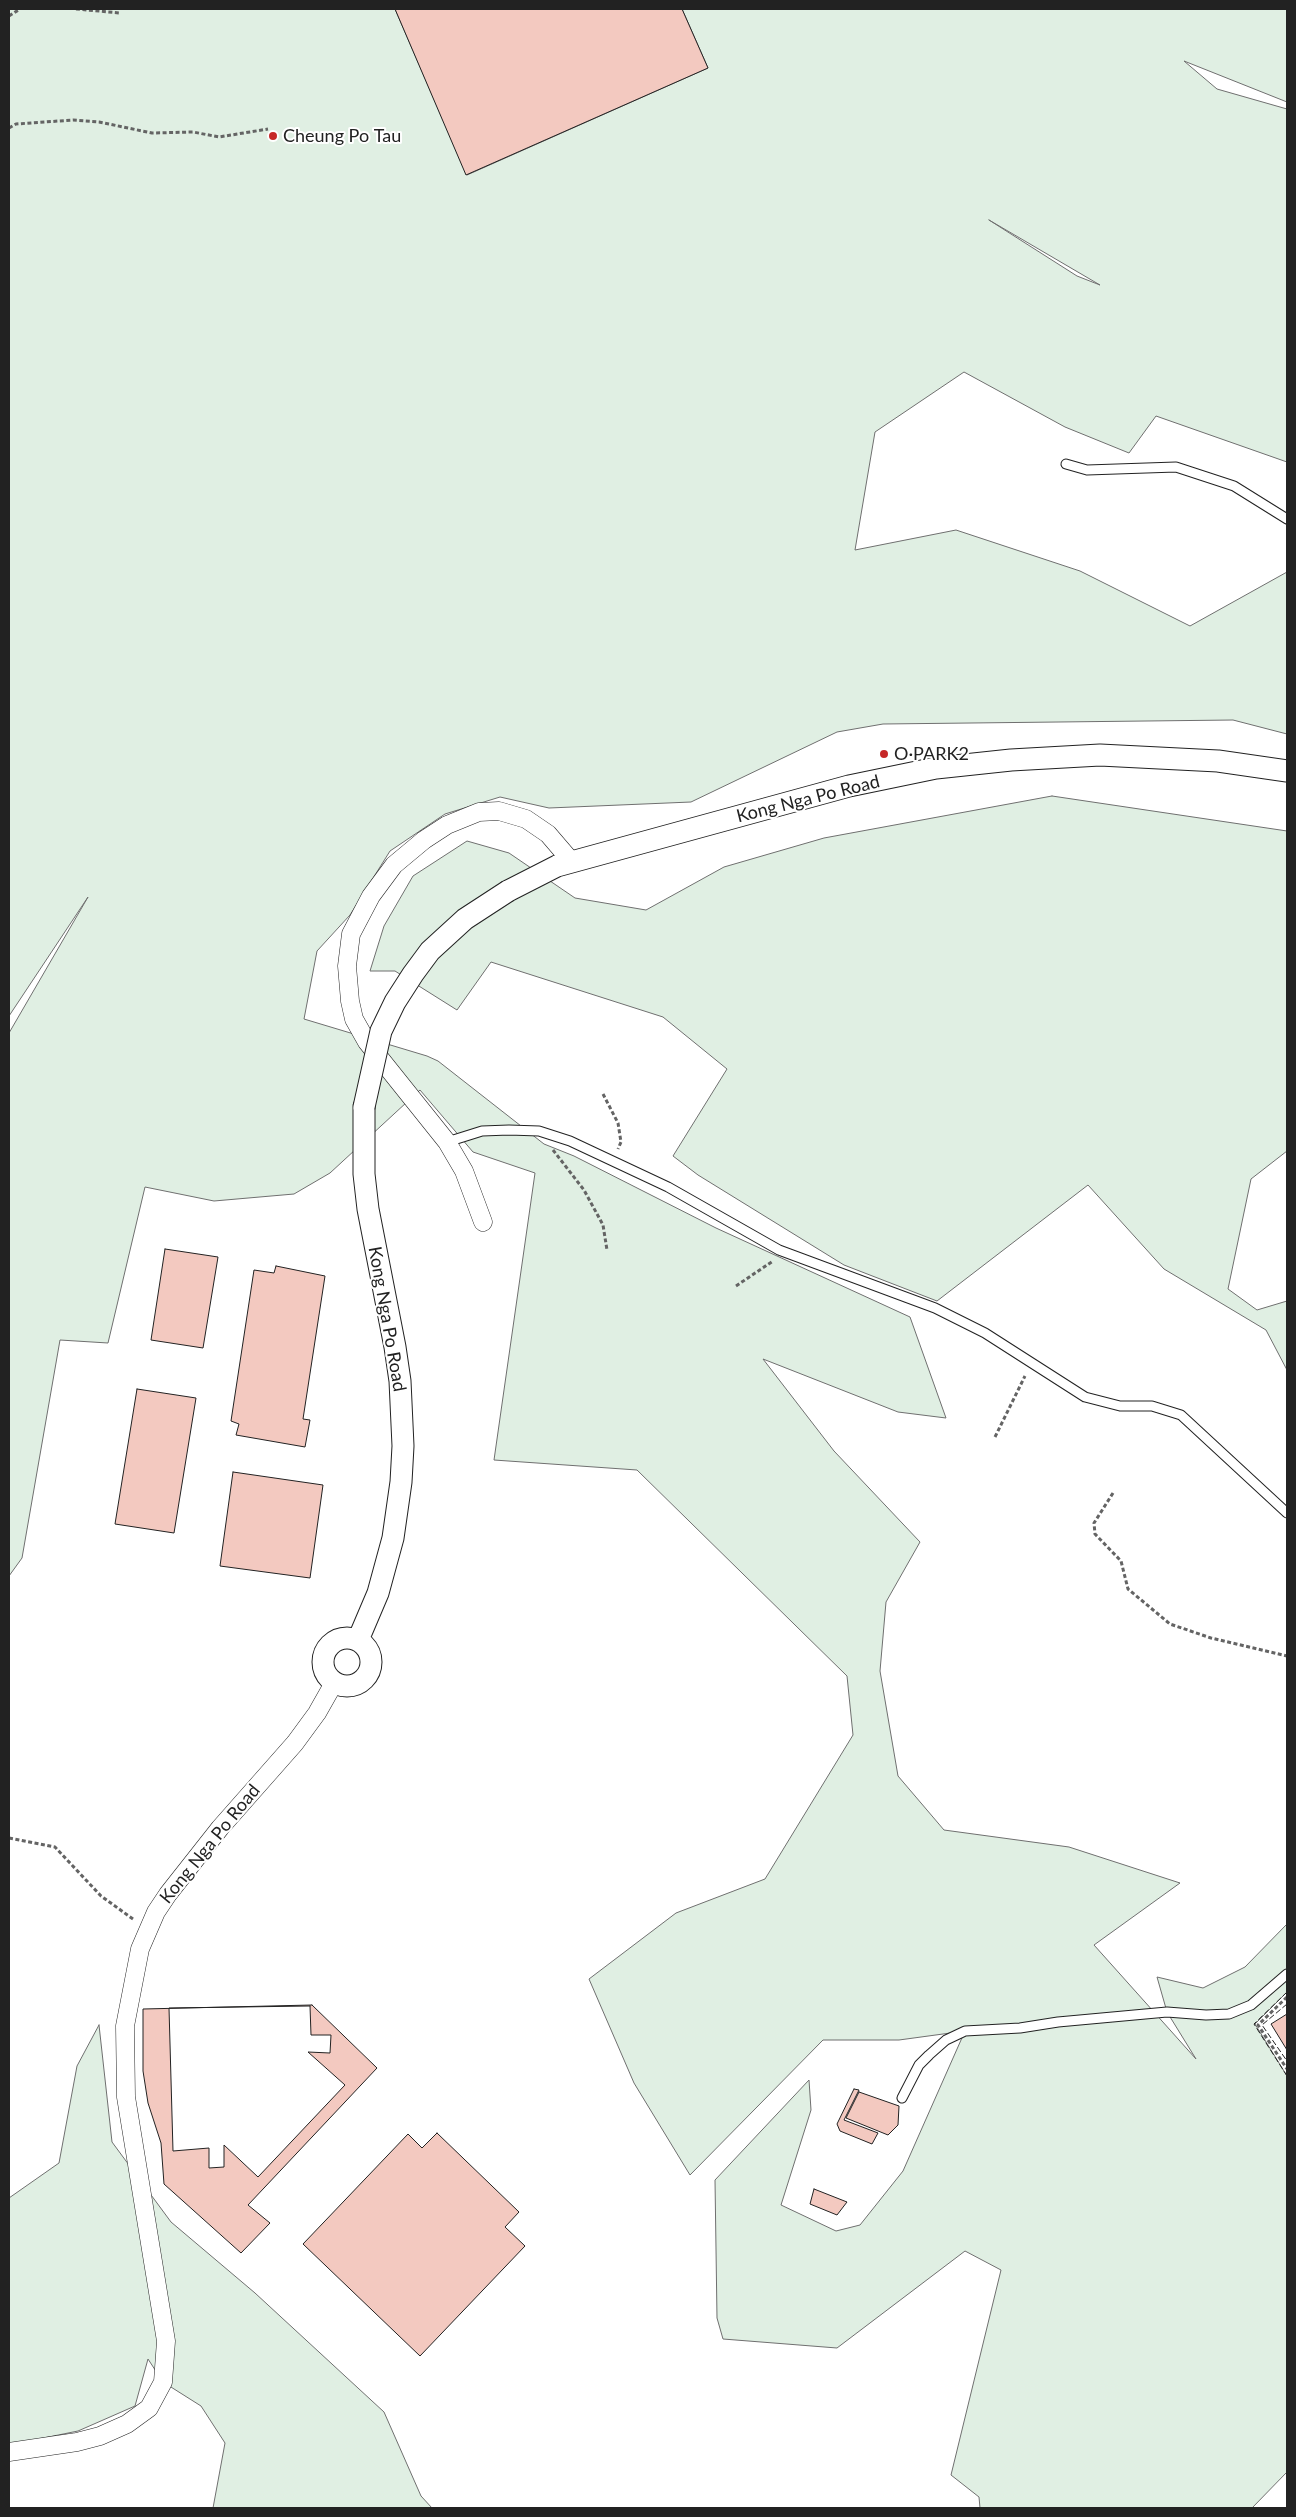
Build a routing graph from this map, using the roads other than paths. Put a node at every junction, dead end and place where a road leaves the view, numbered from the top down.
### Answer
1 (1066, 464) dead end
2 (1287, 519) edge
3 (1287, 771) edge
4 (572, 862) junction
5 (447, 1142) junction
6 (483, 1222) dead end
7 (1287, 1513) edge
8 (358, 1640) junction
9 (334, 1683) junction
10 (1287, 1974) edge
11 (902, 2098) dead end
12 (9, 2452) edge

1 - 2 lane
3 - 4 street, Kong Nga Po Road
4 - 5 street
4 - 8 street, Kong Nga Po Road, bridge
5 - 6 street
5 - 7 lane
8 - 9 street
8 - 9 street
9 - 12 street, Kong Nga Po Road
10 - 11 lane

